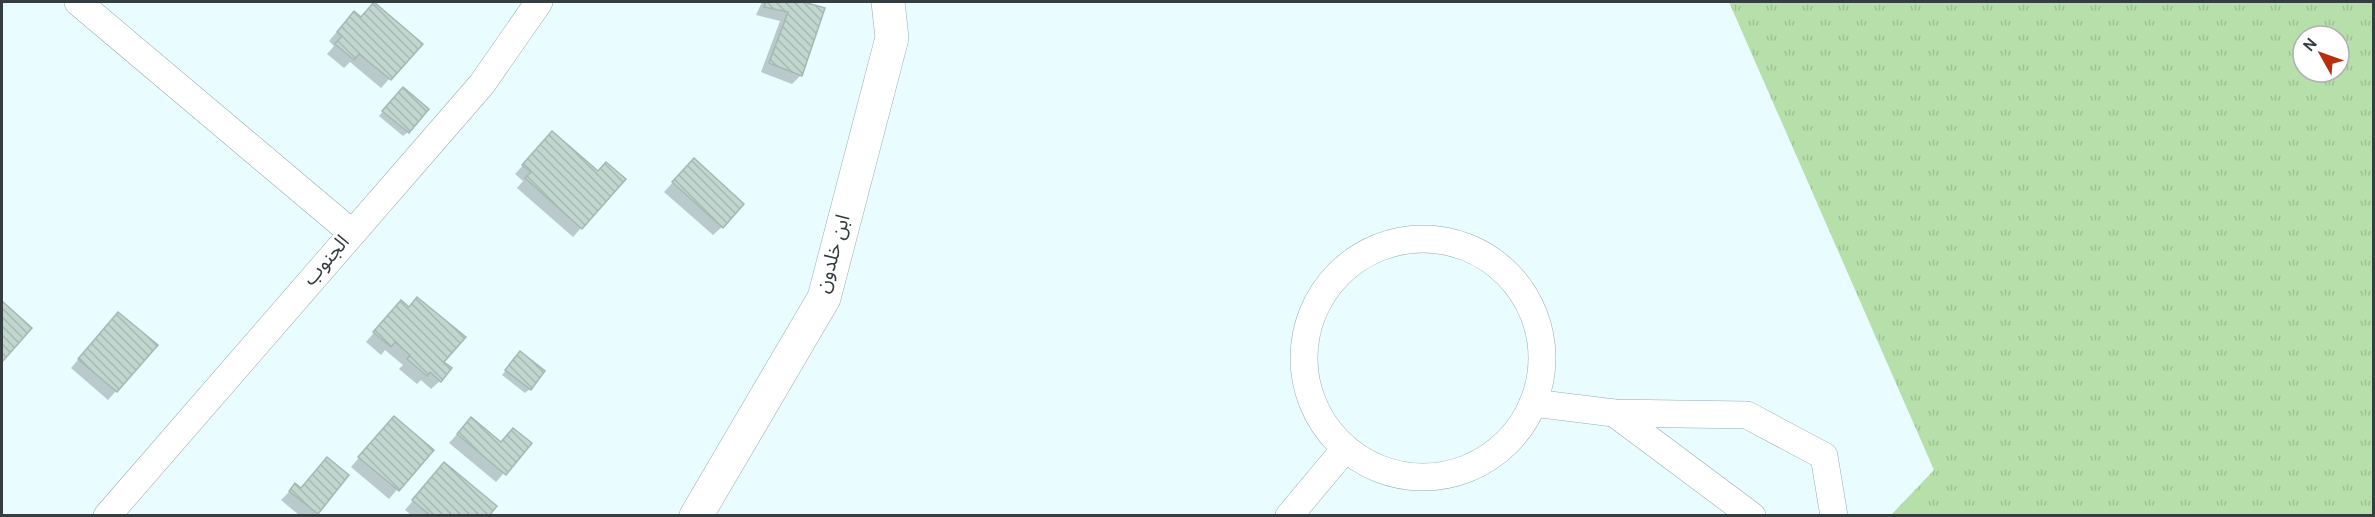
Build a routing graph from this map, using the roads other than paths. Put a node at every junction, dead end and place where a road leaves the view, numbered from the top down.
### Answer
1 (78, 2) edge
2 (539, 2) edge
3 (888, 2) edge
4 (352, 233) junction
5 (1533, 403) junction
6 (1614, 413) junction
7 (1345, 449) junction
8 (107, 516) edge
9 (696, 516) edge
10 (1289, 516) edge
11 (1752, 516) edge
12 (1834, 516) edge

1 - 4 street
2 - 4 street, الجنوب
3 - 9 street, ابن خلدون
4 - 8 street, الجنوب
5 - 6 street
5 - 7 street
5 - 7 street
6 - 11 street
6 - 12 street
7 - 10 street

